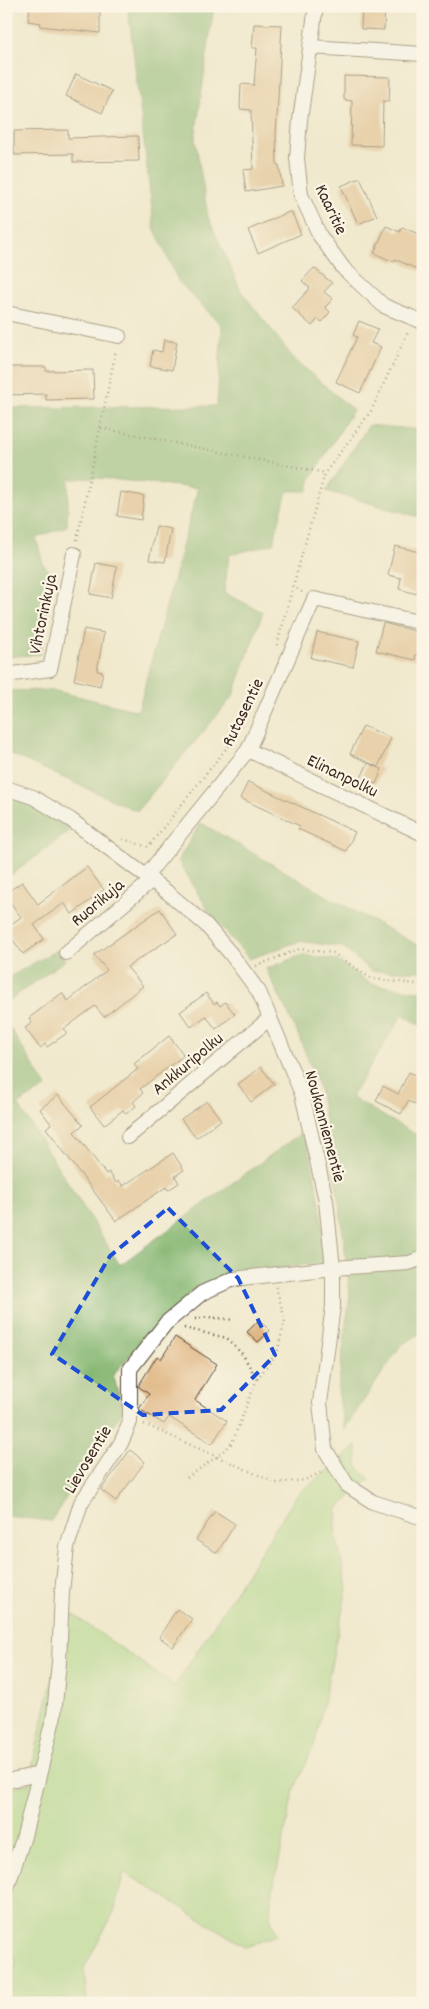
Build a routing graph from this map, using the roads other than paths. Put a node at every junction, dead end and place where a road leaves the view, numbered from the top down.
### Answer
1 (316, 6) edge
2 (310, 47) junction
3 (423, 54) edge
4 (6, 313) edge
5 (418, 321) edge
6 (119, 336) road end
7 (74, 554) road end
8 (423, 623) edge
9 (6, 675) edge
10 (248, 750) junction
11 (6, 788) edge
12 (423, 834) edge
13 (149, 878) junction
14 (66, 953) dead end
15 (270, 1018) junction
16 (128, 1137) dead end
17 (423, 1258) edge
18 (333, 1268) junction
19 (423, 1518) edge
20 (39, 1774) junction
21 (6, 1781) edge
22 (6, 1891) edge

1 - 2 street, Kaaritie
2 - 3 street
2 - 5 street, Kaaritie
4 - 6 street
7 - 9 street, Vihtorinkuja
8 - 10 street, Rutasentie
10 - 12 street, Elinanpolku
10 - 13 street, Rutasentie
11 - 13 street, Noukanniementie
13 - 14 street, Ruorikuja
13 - 15 street, Noukanniementie
15 - 16 street, Ankkuripolku
15 - 18 street, Noukanniementie
17 - 18 street, Lievosentie
18 - 19 street, Noukanniementie
18 - 20 street, Lievosentie
20 - 21 street
20 - 22 street, Lievosentie

